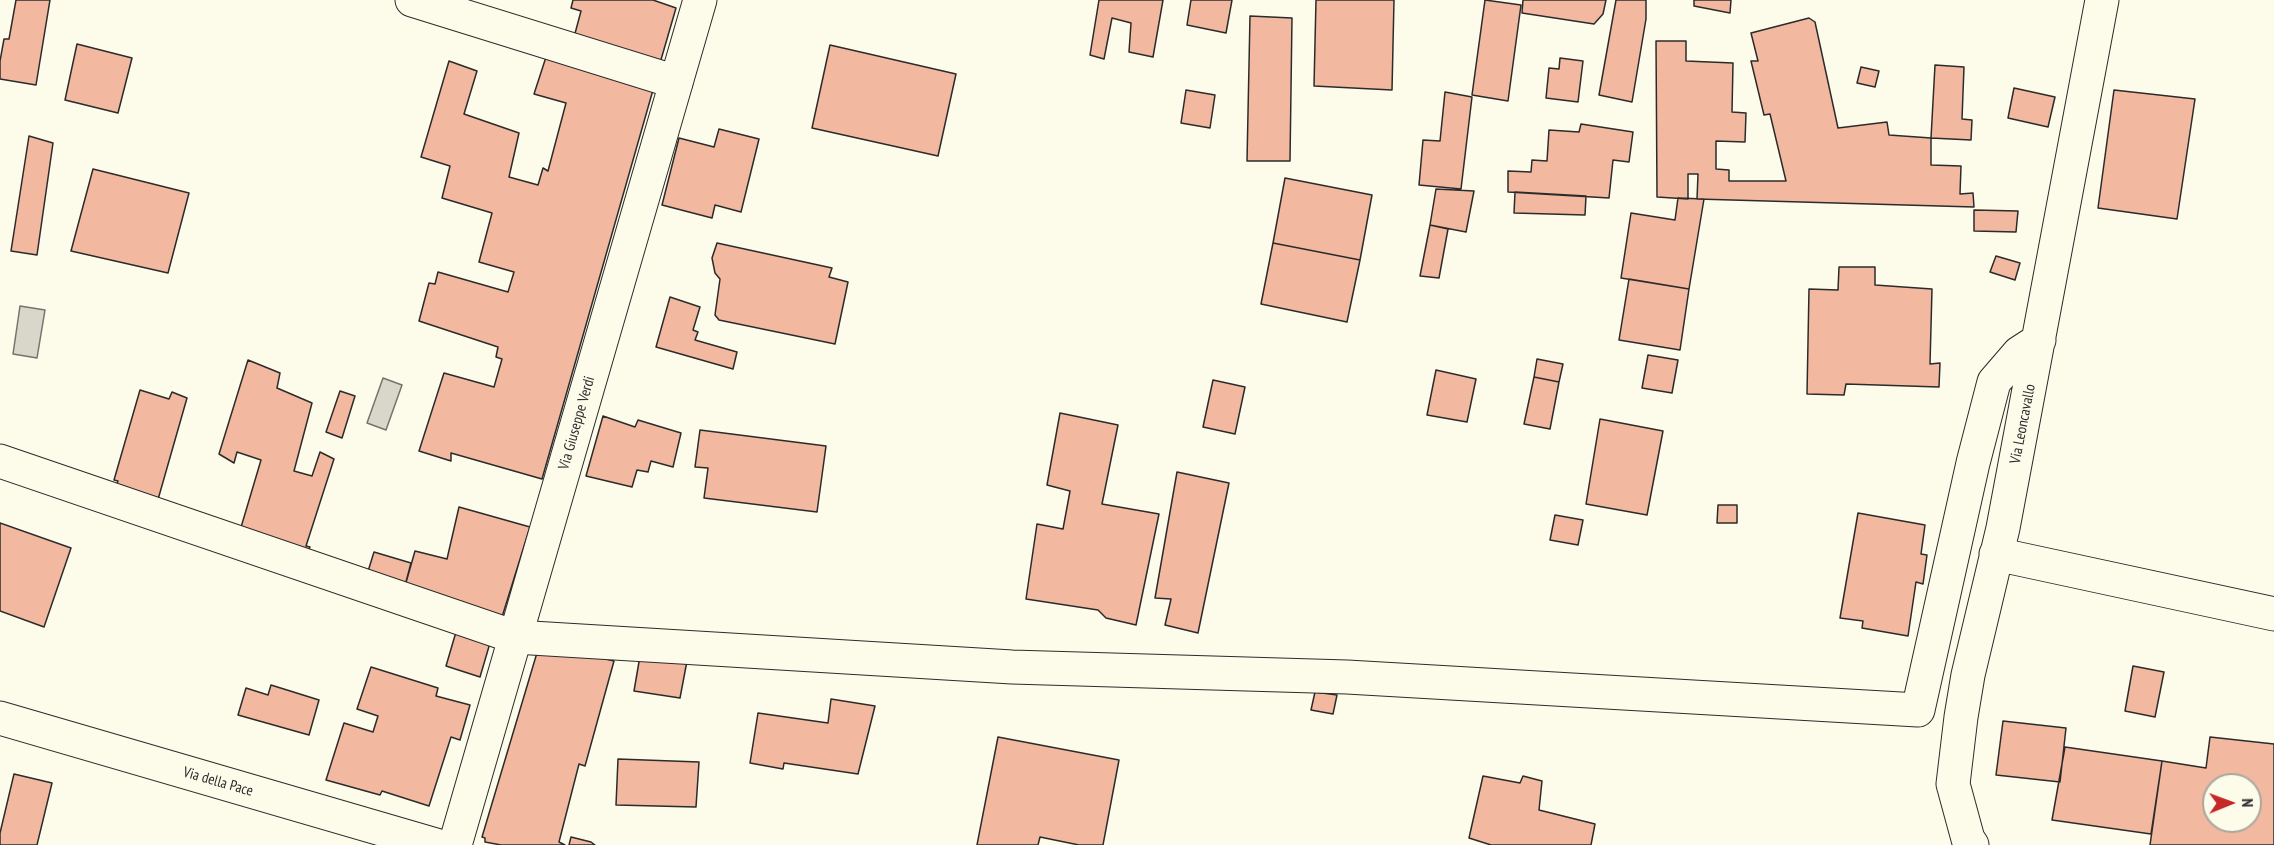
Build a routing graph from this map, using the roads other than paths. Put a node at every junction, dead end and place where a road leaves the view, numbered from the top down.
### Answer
1 (412, 0) edge
2 (700, 0) edge
3 (2102, 0) edge
4 (676, 82) junction
5 (2039, 340) junction
6 (0, 461) edge
7 (1996, 554) junction
8 (2274, 614) edge
9 (515, 638) junction
10 (0, 718) edge
11 (436, 845) edge
12 (455, 845) edge
13 (1972, 845) edge

1 - 4 street
2 - 4 street, Via Giuseppe Verdi
3 - 5 street, Via Leoncavallo
4 - 9 street, Via Giuseppe Verdi
5 - 7 street, Via Leoncavallo
5 - 9 street
6 - 9 street
7 - 8 street
7 - 13 street, Via Leoncavallo
9 - 12 street, Via Giuseppe Verdi
10 - 11 street, Via della Pace

